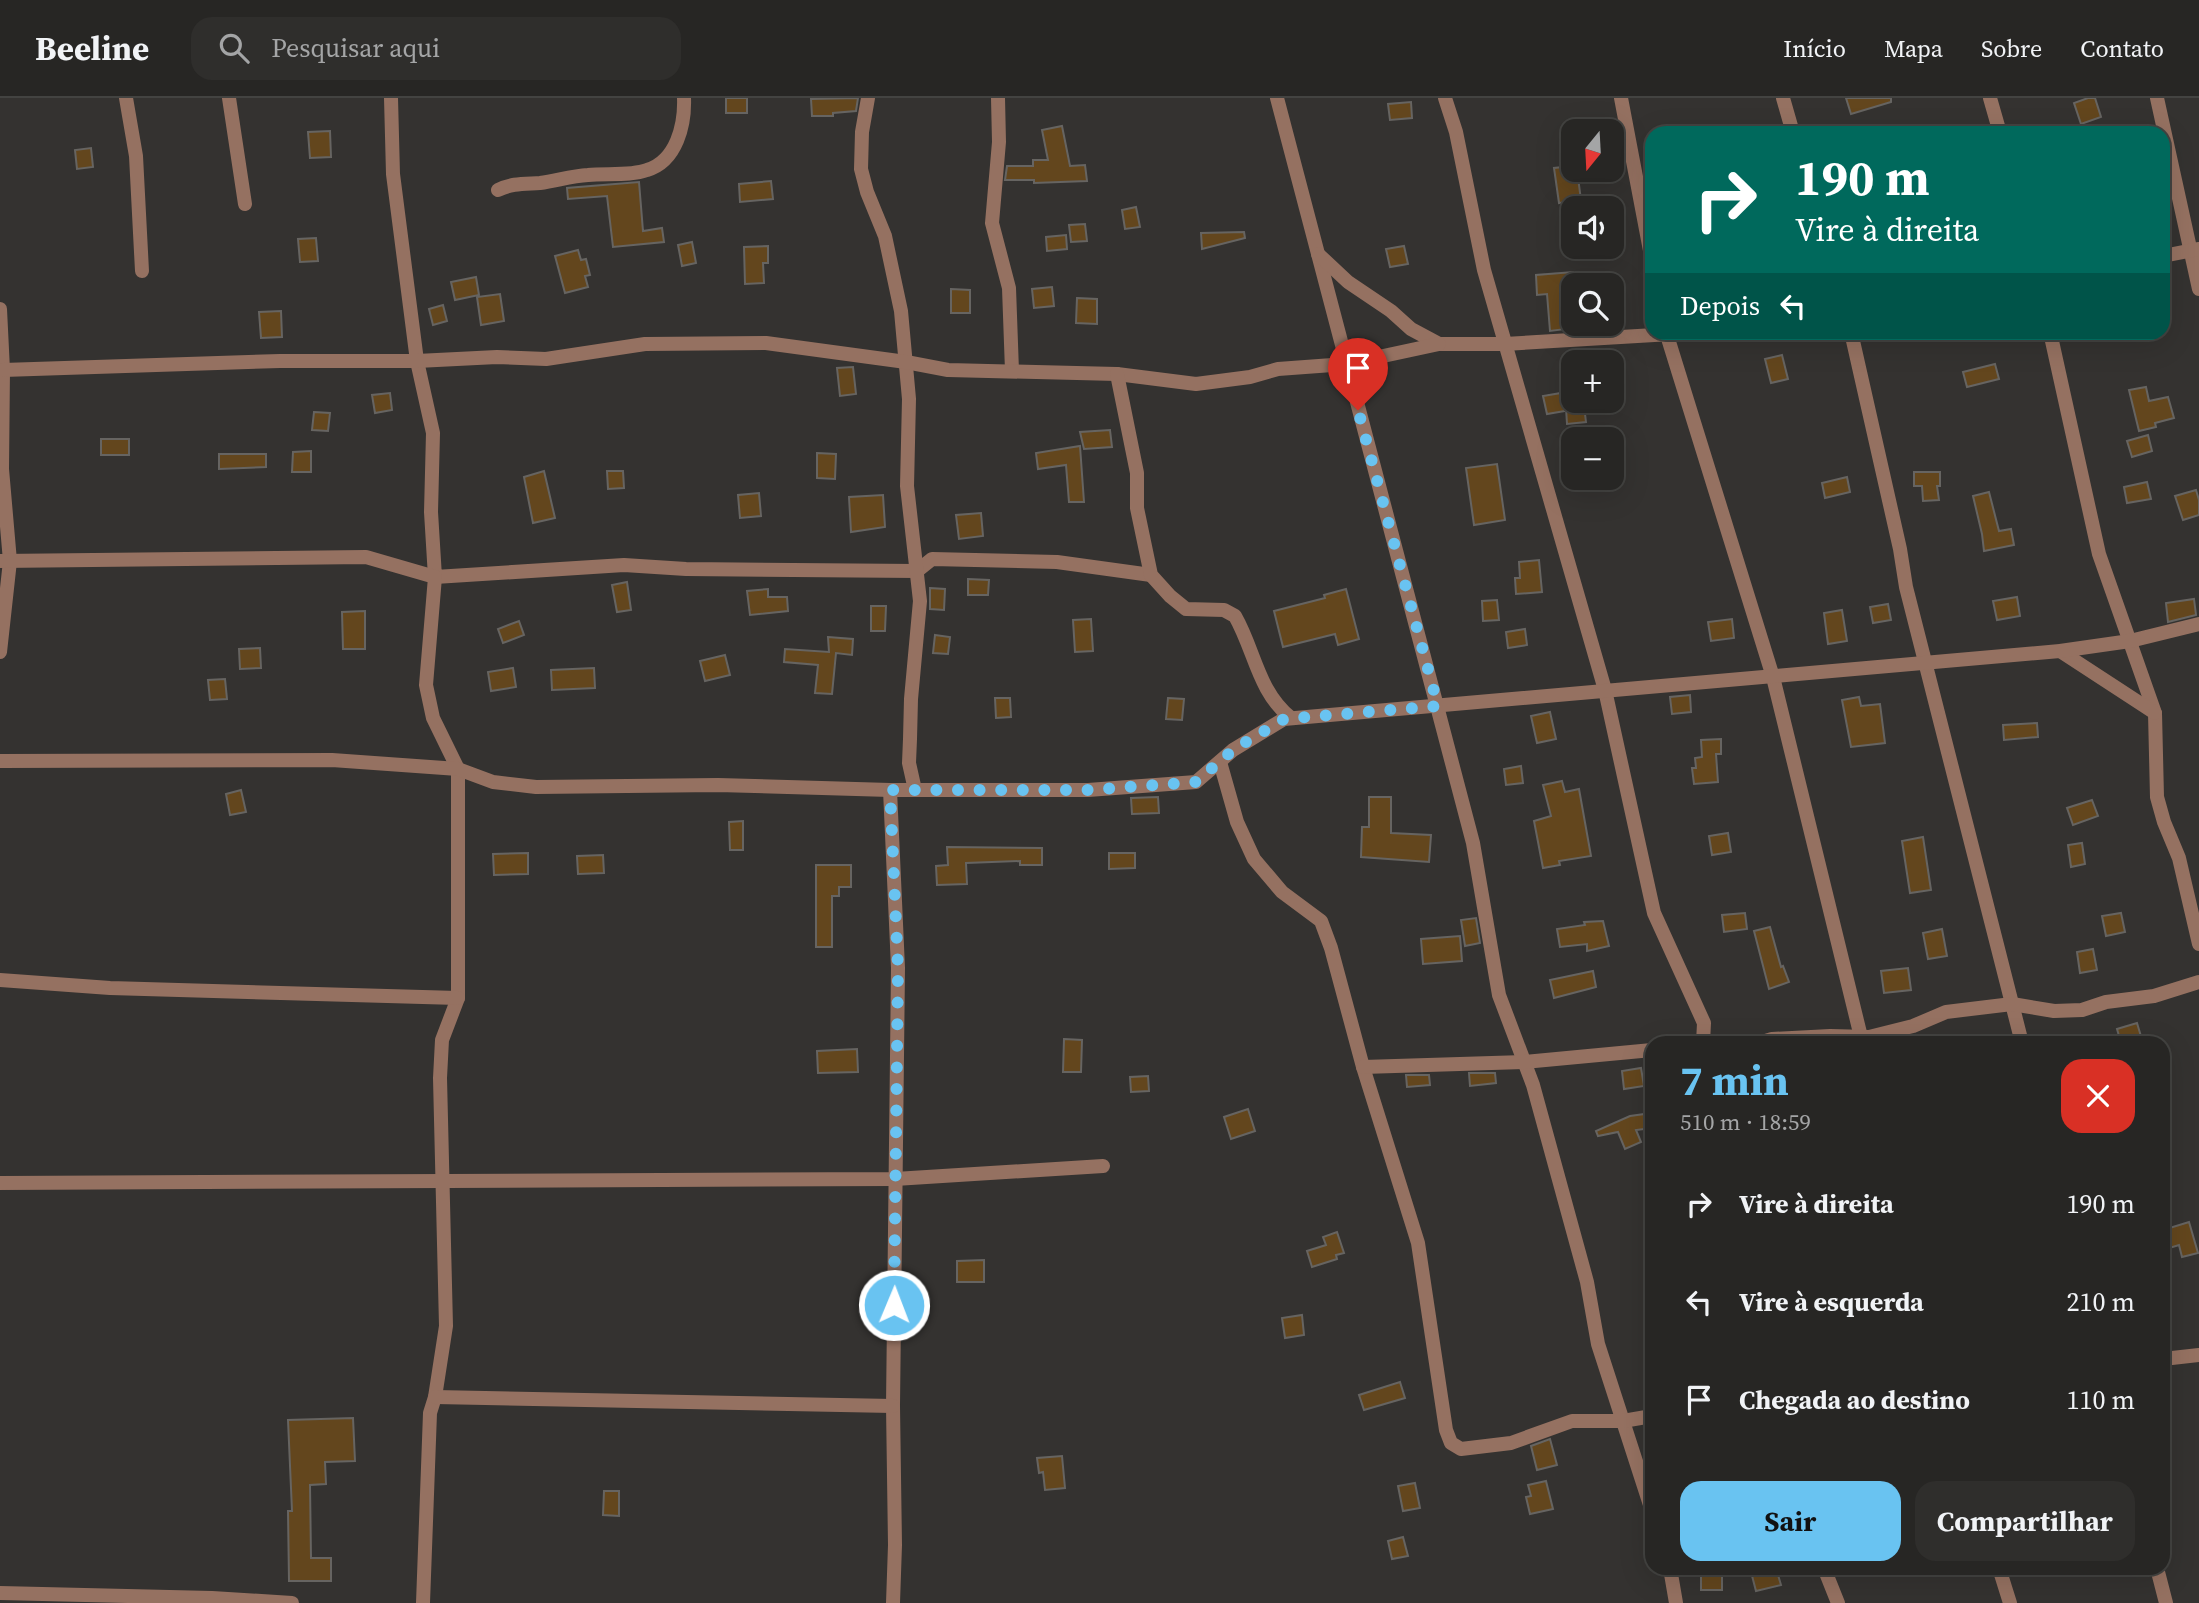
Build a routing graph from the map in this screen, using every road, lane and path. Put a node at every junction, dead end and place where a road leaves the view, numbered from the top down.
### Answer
1 (126, 98) edge
2 (229, 98) edge
3 (391, 98) edge
4 (684, 98) edge
5 (868, 98) edge
6 (998, 98) edge
7 (1277, 98) edge
8 (1446, 98) edge
9 (1621, 98) edge
10 (1783, 98) edge
11 (1990, 98) edge
12 (2157, 98) edge
13 (1791, 126) edge
14 (1998, 126) edge
15 (2164, 126) edge
16 (2170, 151) edge
17 (498, 190) dead end
18 (245, 204) dead end
19 (1645, 224) edge
20 (2194, 250) edge
21 (1317, 254) junction
22 (2170, 255) edge
23 (142, 271) dead end
24 (2199, 289) edge
25 (0, 309) edge
26 (1645, 335) edge
27 (1668, 340) edge
28 (1853, 340) edge
29 (2052, 340) edge
30 (1439, 344) junction
31 (1505, 344) junction
32 (417, 361) junction
33 (906, 362) junction
34 (1346, 364) junction
35 (3, 370) junction
36 (1012, 371) junction
37 (1117, 374) junction
38 (5, 561) edge
39 (917, 571) junction
40 (1151, 575) junction
41 (435, 577) junction
42 (2199, 624) edge
43 (2130, 641) junction
44 (2060, 651) junction
45 (0, 652) edge
46 (1925, 664) junction
47 (1773, 677) junction
48 (1605, 690) junction
49 (1438, 706) junction
50 (2155, 713) junction
51 (1291, 718) junction
52 (0, 761) edge
53 (1220, 762) junction
54 (458, 769) junction
55 (890, 790) junction
56 (915, 790) junction
57 (2199, 944) edge
58 (0, 980) edge
59 (2199, 982) edge
60 (458, 998) junction
61 (2012, 1004) junction
62 (1703, 1036) edge
63 (1866, 1036) edge
64 (1878, 1036) edge
65 (2020, 1036) edge
66 (1645, 1051) edge
67 (1524, 1062) junction
68 (1363, 1067) junction
69 (1103, 1166) dead end
70 (895, 1179) junction
71 (441, 1182) junction
72 (0, 1183) edge
73 (2199, 1355) edge
74 (2170, 1358) edge
75 (435, 1397) junction
76 (893, 1406) junction
77 (1645, 1417) edge
78 (1623, 1421) junction
79 (1645, 1489) edge
80 (1671, 1575) edge
81 (1827, 1575) edge
82 (2001, 1575) edge
83 (2159, 1575) edge
84 (0, 1593) edge
85 (292, 1603) edge
86 (423, 1603) edge
87 (894, 1603) edge
88 (1676, 1603) edge
89 (1838, 1603) edge
90 (2010, 1603) edge
91 (2166, 1603) edge

1 - 23 street
2 - 18 street
3 - 32 street
4 - 17 street
5 - 33 street
6 - 36 street
7 - 21 street
8 - 31 street
9 - 19 street
10 - 13 street
11 - 14 street
12 - 15 street
16 - 20 street
20 - 22 street
20 - 24 street
21 - 30 street
21 - 34 street
25 - 35 street
26 - 31 street
27 - 47 street
28 - 46 street
29 - 43 street
30 - 31 street
30 - 34 street
31 - 48 street
32 - 33 street
32 - 35 street
32 - 41 street
33 - 36 street
33 - 39 street
34 - 37 street
34 - 49 street
35 - 38 street
36 - 37 street
37 - 40 street
38 - 41 street
38 - 45 street
39 - 40 street
39 - 41 street
39 - 56 street
40 - 51 street
41 - 54 street
42 - 43 street
43 - 44 street
43 - 50 street
44 - 46 street
44 - 50 street
46 - 47 street
46 - 61 street
47 - 48 street
47 - 63 street
48 - 49 street
48 - 62 street
49 - 51 street
49 - 67 street
50 - 57 street
51 - 53 street
52 - 54 street
53 - 56 street
53 - 68 street
54 - 55 street
54 - 60 street
55 - 56 street
55 - 70 street
58 - 60 street
59 - 61 street
60 - 71 street
61 - 64 street
61 - 65 street
66 - 67 street
67 - 68 street
67 - 78 street
68 - 78 street
69 - 70 street
70 - 71 street
70 - 76 street
71 - 72 street
71 - 75 street
73 - 74 street
75 - 76 street
75 - 86 street
76 - 87 street
77 - 78 street
78 - 79 street
80 - 88 street
81 - 89 street
82 - 90 street
83 - 91 street
84 - 85 street

